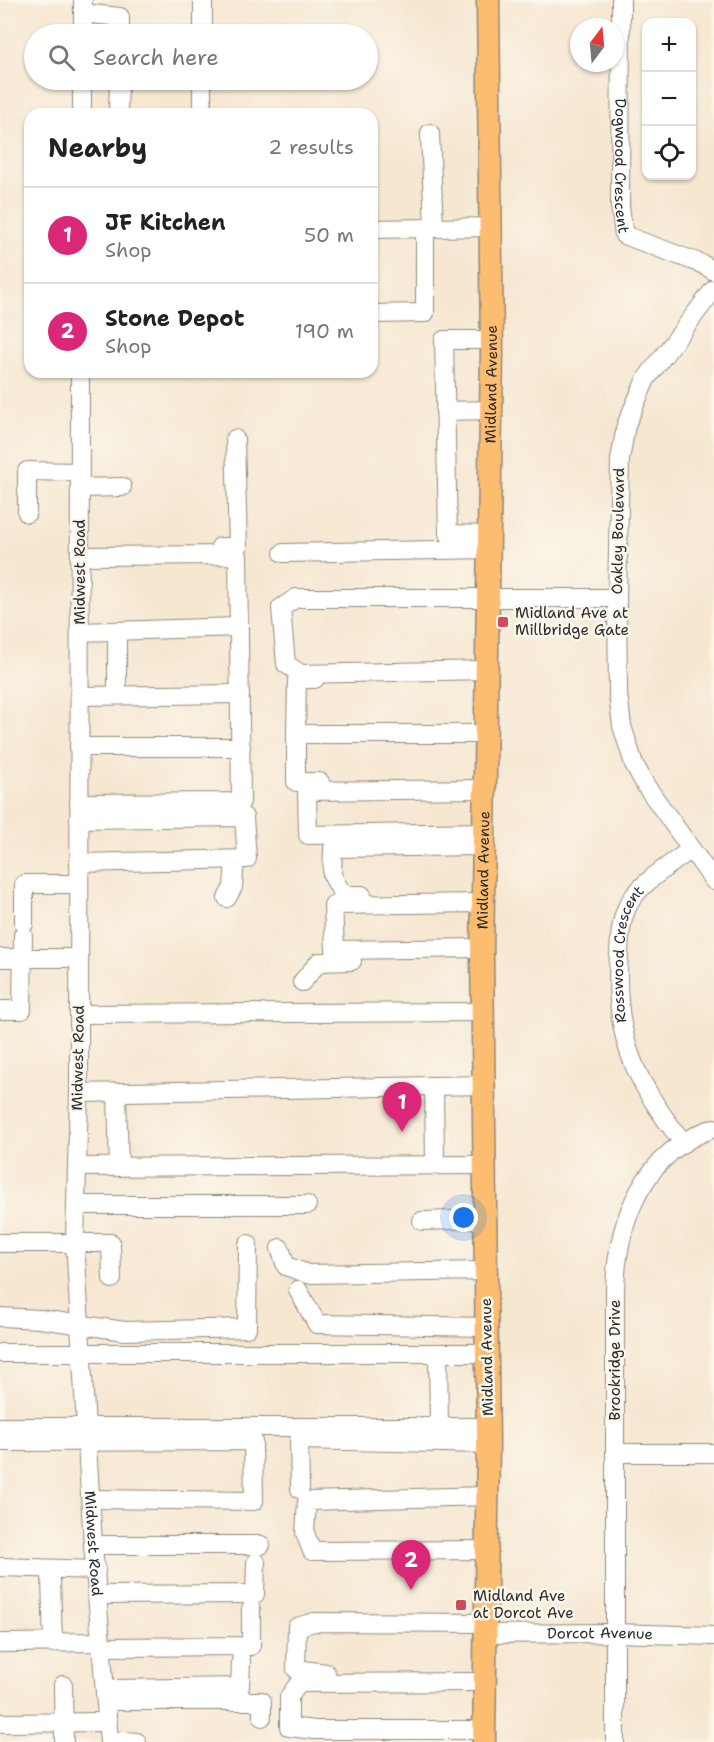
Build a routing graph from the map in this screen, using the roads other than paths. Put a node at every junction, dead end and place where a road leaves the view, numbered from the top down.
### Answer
1 (203, 0) edge
2 (488, 0) edge
3 (621, 0) edge
4 (83, 7) edge
5 (83, 24) edge
6 (120, 24) edge
7 (203, 24) edge
8 (82, 90) edge
9 (119, 90) edge
10 (202, 90) edge
11 (82, 108) edge
12 (118, 108) edge
13 (202, 108) edge
14 (430, 133) dead end
15 (491, 227) junction
16 (430, 228) junction
17 (378, 229) edge
18 (714, 271) edge
19 (714, 289) edge
20 (378, 314) edge
21 (492, 340) junction
22 (80, 378) edge
23 (491, 410) junction
24 (445, 411) junction
25 (235, 438) dead end
26 (80, 480) junction
27 (122, 487) dead end
28 (27, 513) dead end
29 (488, 542) junction
30 (80, 551) junction
31 (116, 551) junction
32 (283, 553) dead end
33 (617, 598) junction
34 (486, 599) junction
35 (239, 627) junction
36 (117, 631) junction
37 (80, 632) junction
38 (486, 673) junction
39 (240, 694) junction
40 (117, 695) junction
41 (80, 696) junction
42 (296, 734) junction
43 (485, 734) junction
44 (80, 747) junction
45 (241, 747) junction
46 (484, 789) junction
47 (456, 790) junction
48 (89, 811) junction
49 (484, 839) junction
50 (691, 849) junction
51 (235, 860) junction
52 (79, 863) junction
53 (714, 881) edge
54 (79, 884) junction
55 (227, 898) dead end
56 (483, 899) junction
57 (483, 954) junction
58 (0, 958) edge
59 (24, 958) junction
60 (79, 958) junction
61 (302, 982) dead end
62 (0, 1011) edge
63 (483, 1012) junction
64 (79, 1014) junction
65 (484, 1085) junction
66 (434, 1086) junction
67 (79, 1093) junction
68 (117, 1093) junction
69 (714, 1128) edge
70 (683, 1142) junction
71 (485, 1165) junction
72 (435, 1166) junction
73 (77, 1167) junction
74 (119, 1167) junction
75 (76, 1205) junction
76 (307, 1205) dead end
77 (486, 1219) junction
78 (422, 1221) dead end
79 (75, 1241) junction
80 (0, 1243) edge
81 (248, 1244) dead end
82 (280, 1248) dead end
83 (486, 1272) junction
84 (112, 1279) dead end
85 (298, 1290) dead end
86 (0, 1317) edge
87 (81, 1326) junction
88 (487, 1328) junction
89 (0, 1353) edge
90 (438, 1353) junction
91 (487, 1353) junction
92 (82, 1354) junction
93 (0, 1427) edge
94 (439, 1427) junction
95 (87, 1435) junction
96 (488, 1436) junction
97 (0, 1442) edge
98 (615, 1453) junction
99 (714, 1453) edge
100 (300, 1489) dead end
101 (487, 1496) junction
102 (91, 1499) junction
103 (93, 1545) junction
104 (486, 1550) junction
105 (0, 1567) edge
106 (96, 1570) junction
107 (51, 1579) dead end
108 (98, 1595) junction
109 (251, 1609) dead end
110 (485, 1628) junction
111 (615, 1633) junction
112 (714, 1636) edge
113 (0, 1643) edge
114 (53, 1643) junction
115 (103, 1645) junction
116 (241, 1660) dead end
117 (484, 1678) junction
118 (63, 1685) dead end
119 (106, 1695) junction
120 (262, 1717) dead end
121 (64, 1723) junction
122 (1, 1724) edge
123 (109, 1735) edge
124 (484, 1736) edge
125 (64, 1742) edge
126 (137, 1742) edge
127 (615, 1742) edge

1 - 7 street
2 - 15 main road, Midland Avenue
3 - 18 street, Dogwood Crescent
4 - 5 street
4 - 6 street
8 - 11 street
9 - 12 street
10 - 13 street
14 - 16 street
15 - 16 street
15 - 21 main road, Midland Avenue
16 - 17 street
16 - 20 street
19 - 33 street, Oakley Boulevard
21 - 23 main road, Midland Avenue
21 - 24 street
22 - 26 street, Midwest Road
23 - 24 street
23 - 29 main road, Midland Avenue
24 - 29 street
25 - 31 street
26 - 27 street
26 - 28 street
26 - 30 street, Midwest Road
29 - 32 street
29 - 34 main road, Midland Avenue
30 - 31 street
30 - 37 street, Midwest Road
31 - 35 street
33 - 34 street
33 - 50 street, Oakley Boulevard
34 - 38 main road, Midland Avenue
34 - 38 street
35 - 36 street
35 - 39 street
36 - 37 street
36 - 40 street
37 - 41 street, Midwest Road
38 - 42 street
38 - 43 main road, Midland Avenue
39 - 40 street
39 - 45 street
40 - 41 street
41 - 44 street, Midwest Road
42 - 43 street
42 - 47 street
43 - 46 main road, Midland Avenue
44 - 45 street
44 - 48 street, Midwest Road
45 - 48 street
46 - 47 street
46 - 49 main road, Midland Avenue
47 - 49 street
48 - 51 street
48 - 52 street, Midwest Road
49 - 56 main road, Midland Avenue
49 - 56 street
50 - 53 street, Oakley Boulevard
50 - 70 street, Rosswood Crescent
51 - 52 street
51 - 55 street
52 - 54 street, Midwest Road
54 - 59 street
54 - 60 street, Midwest Road
56 - 57 main road, Midland Avenue
56 - 57 street
57 - 61 street
57 - 63 main road, Midland Avenue
58 - 59 street
59 - 60 street
59 - 62 street
60 - 64 street, Midwest Road
63 - 64 street
63 - 65 main road, Midland Avenue
64 - 67 street, Midwest Road
65 - 66 street
65 - 71 main road, Midland Avenue
66 - 68 street
66 - 72 street
67 - 68 street
67 - 73 street, Midwest Road
68 - 74 street
69 - 70 street, Brookridge Drive
70 - 98 street, Brookridge Drive
71 - 72 street
71 - 77 main road, Midland Avenue
72 - 74 street
73 - 74 street
73 - 75 street, Midwest Road
75 - 76 street
75 - 79 street, Midwest Road
77 - 78 street
77 - 83 main road, Midland Avenue
79 - 80 street
79 - 84 street
79 - 87 street, Midwest Road
81 - 87 street
82 - 83 street
83 - 88 main road, Midland Avenue
85 - 88 street
86 - 87 street
87 - 92 street, Midwest Road
88 - 91 main road, Midland Avenue
89 - 92 street
90 - 91 street
90 - 92 street
90 - 94 street
91 - 96 main road, Midland Avenue
92 - 95 street, Midwest Road
93 - 95 street
94 - 95 street
94 - 96 street
95 - 97 street
95 - 102 street, Midwest Road
95 - 102 street
96 - 100 street
96 - 101 main road, Midland Avenue
98 - 99 street
98 - 111 street, Brookridge Drive
101 - 104 main road, Midland Avenue
101 - 104 street
102 - 103 street, Midwest Road
103 - 106 street, Midwest Road
103 - 108 street
104 - 110 main road, Midland Avenue
105 - 106 street
106 - 108 street, Midwest Road
107 - 114 street
108 - 115 street, Midwest Road
109 - 115 street
110 - 111 street, Dorcot Avenue
110 - 117 main road, Midland Avenue
110 - 117 street, Dorcot Avenue
111 - 112 street, Dorcot Avenue
111 - 127 street, Brookridge Drive
113 - 114 street
114 - 115 street
115 - 119 street, Midwest Road
116 - 119 street
117 - 124 main road, Midland Avenue
117 - 124 street
118 - 121 street
119 - 120 street
119 - 123 street, Midwest Road
121 - 122 street
121 - 123 street
121 - 125 street
123 - 126 street

